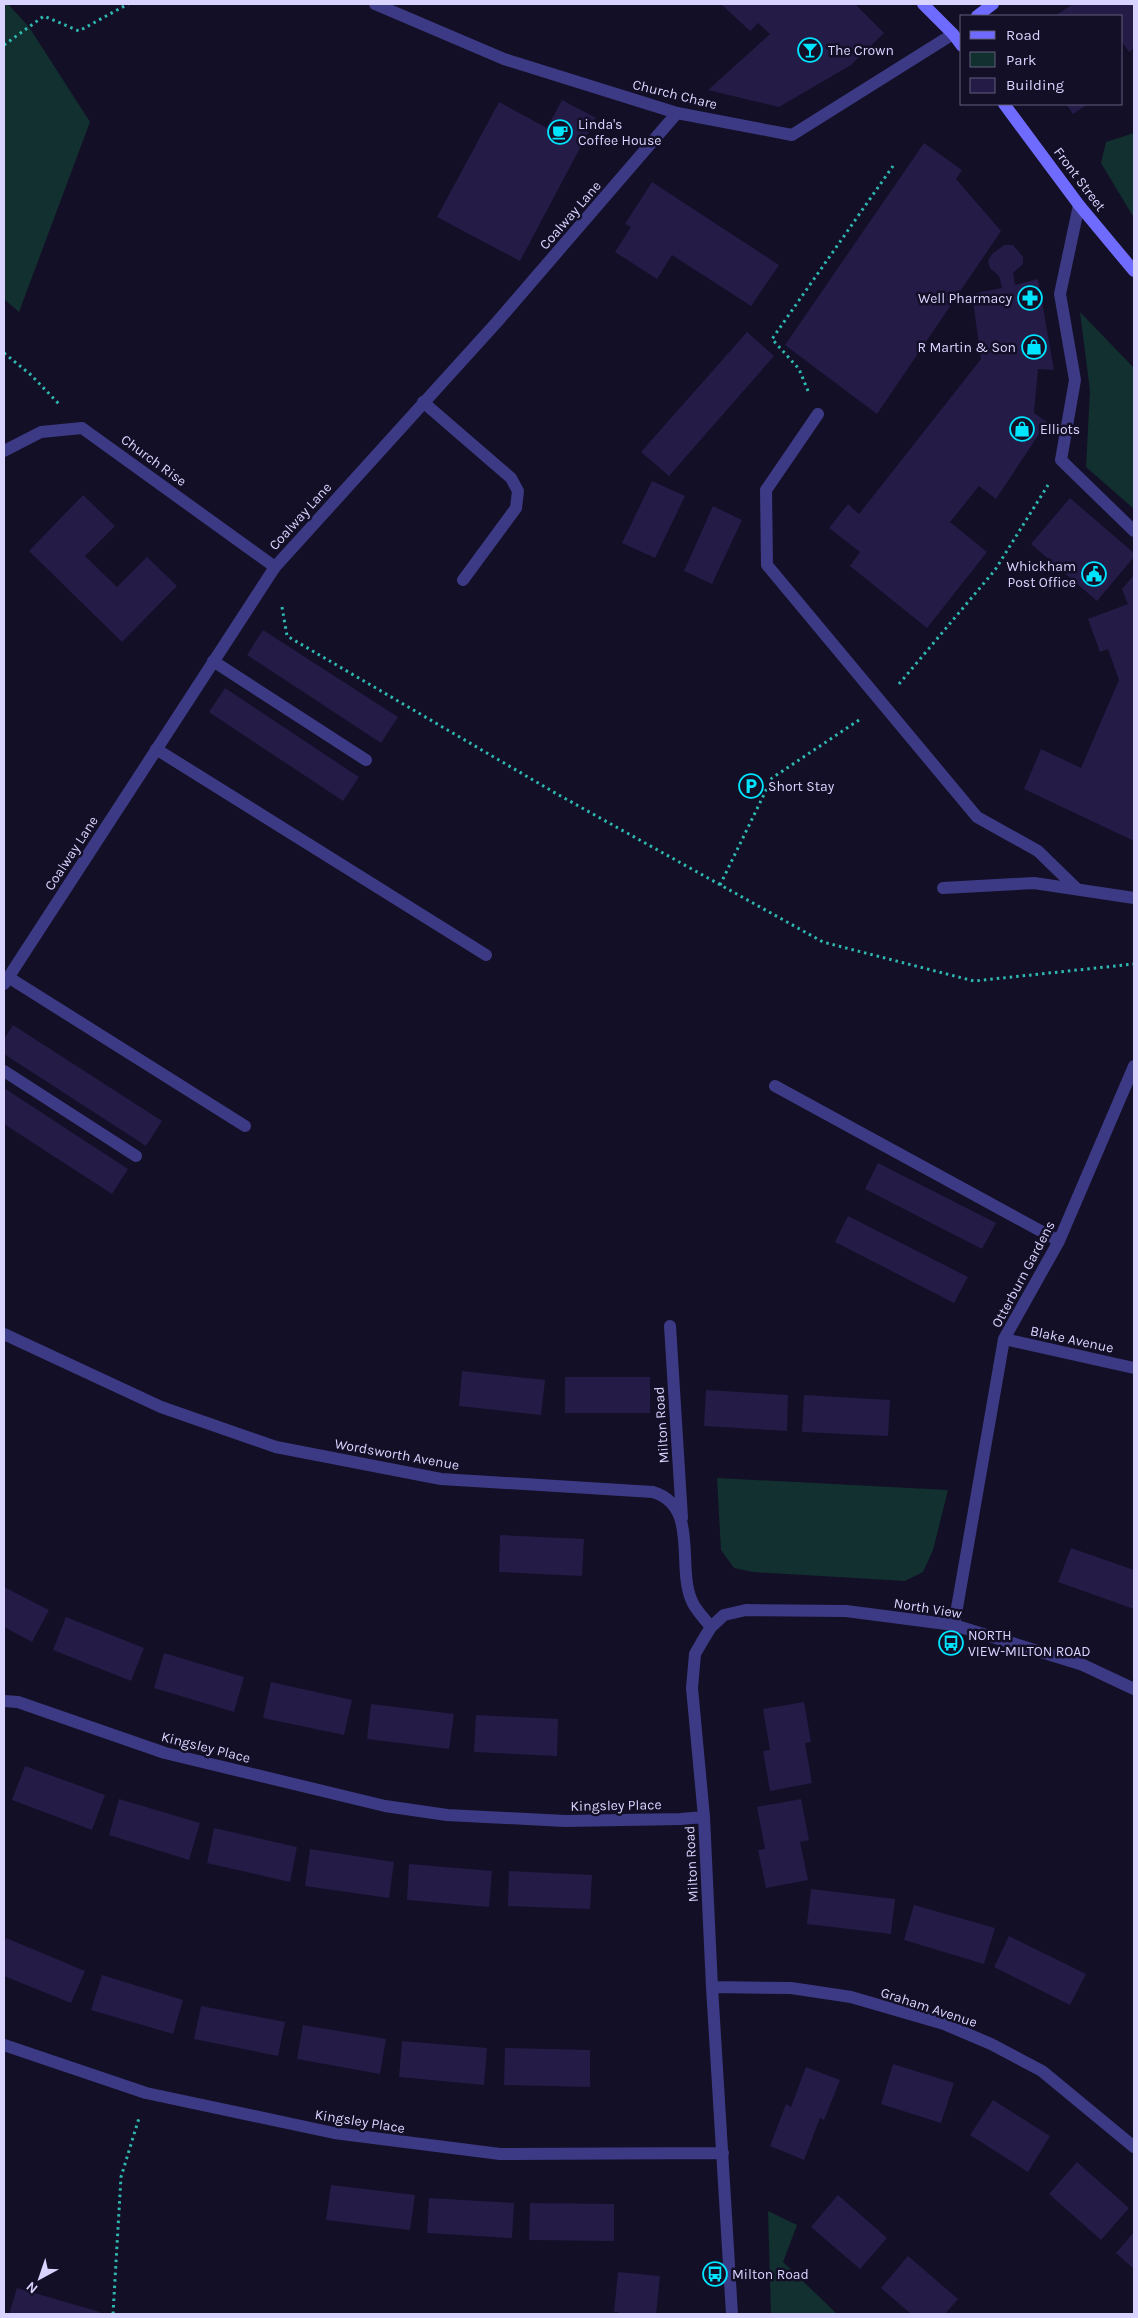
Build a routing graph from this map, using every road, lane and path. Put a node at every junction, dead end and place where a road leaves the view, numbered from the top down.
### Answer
1 (128, 4) edge
2 (375, 4) edge
3 (923, 4) edge
4 (993, 4) edge
5 (978, 15) edge
6 (958, 31) edge
7 (4, 45) edge
8 (1005, 105) edge
9 (677, 113) junction
10 (893, 166) dead end
11 (1079, 205) junction
12 (1134, 271) edge
13 (4, 353) edge
14 (423, 402) junction
15 (818, 414) joint
16 (82, 428) junction
17 (4, 451) edge
18 (1061, 460) junction
19 (1134, 531) edge
20 (275, 567) junction
21 (463, 580) dead end
22 (213, 661) junction
23 (882, 704) junction
24 (156, 749) junction
25 (366, 760) dead end
26 (720, 885) junction
27 (943, 888) dead end
28 (1077, 889) junction
29 (1134, 898) edge
30 (486, 955) dead end
31 (1134, 964) edge
32 (6, 981) edge
33 (1134, 1066) edge
34 (4, 1071) edge
35 (775, 1086) dead end
36 (245, 1126) dead end
37 (136, 1156) dead end
38 (1059, 1241) junction
39 (670, 1326) dead end
40 (4, 1334) edge
41 (1004, 1339) junction
42 (1134, 1368) edge
43 (682, 1522) junction
44 (954, 1625) junction
45 (711, 1627) junction
46 (1134, 1689) edge
47 (4, 1701) edge
48 (704, 1817) junction
49 (712, 1987) junction
50 (4, 2045) edge
51 (146, 2093) junction
52 (1134, 2147) edge
53 (723, 2153) junction
54 (113, 2314) edge
55 (732, 2314) edge

1 - 7 path
2 - 9 street, Church Chare
3 - 6 main road
4 - 5 main road
6 - 9 street, Church Chare
8 - 11 main road, Front Street
9 - 14 street, Coalway Lane
10 - 15 path
11 - 12 main road, Front Street
11 - 18 street
13 - 16 path
14 - 20 street, Coalway Lane
14 - 21 street
15 - 23 street
16 - 17 street
16 - 20 street, Church Rise
18 - 19 street
18 - 23 path
20 - 22 street, Coalway Lane
20 - 26 path
22 - 24 street, Coalway Lane
22 - 25 street
23 - 26 path
23 - 28 street
24 - 30 street
24 - 32 street, Coalway Lane
26 - 31 path
27 - 28 street
28 - 29 street
32 - 36 street
33 - 38 street, Otterburn Gardens
34 - 37 street
35 - 38 street
38 - 41 street, Otterburn Gardens
39 - 43 street, Milton Road
40 - 43 street, Wordsworth Avenue
41 - 42 street, Blake Avenue
41 - 44 street, Otterburn Gardens
43 - 45 street, Wordsworth Avenue
44 - 45 street, North View
44 - 46 street, North View
45 - 48 street, Milton Road
47 - 48 street, Kingsley Place
48 - 49 street, Milton Road
49 - 52 street, Graham Avenue
49 - 53 street, Milton Road
50 - 51 street, Kingsley Place
51 - 53 street, Kingsley Place
51 - 54 path
53 - 55 street, Milton Road

